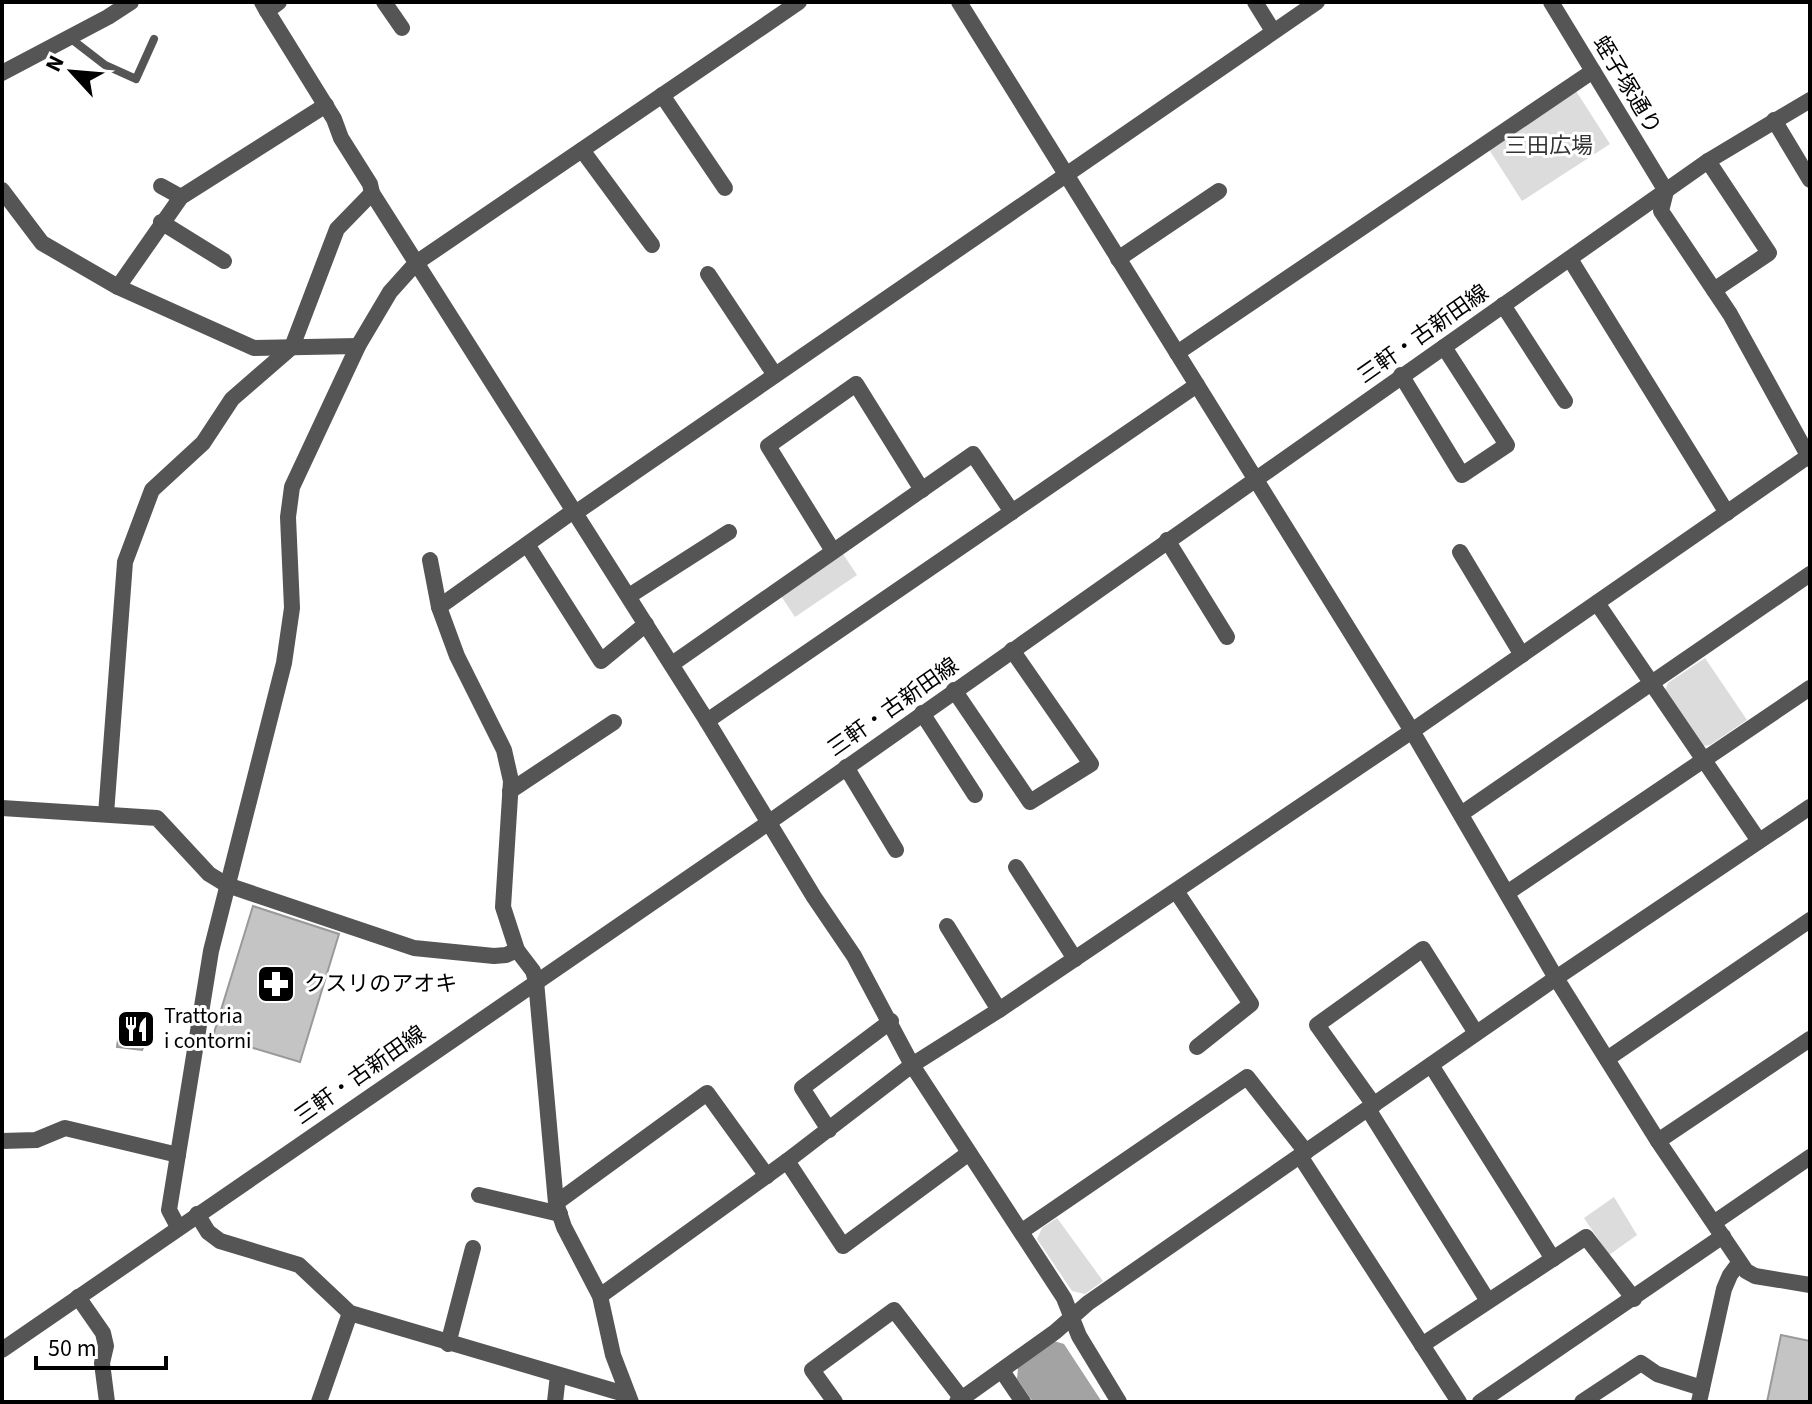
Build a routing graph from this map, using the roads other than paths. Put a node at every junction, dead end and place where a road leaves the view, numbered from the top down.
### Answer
1 (131, 2) edge
2 (384, 2) edge
3 (799, 2) edge
4 (959, 2) edge
5 (1255, 2) edge
6 (1317, 2) edge
7 (1557, 4) edge
8 (269, 5) edge
9 (402, 28) dead end
10 (1273, 31) junction
11 (69, 38) junction
12 (154, 39) dead end
13 (1593, 71) junction
14 (2, 73) edge
15 (662, 95) junction
16 (1810, 100) edge
17 (326, 105) junction
18 (1774, 120) junction
19 (582, 150) junction
20 (1708, 161) junction
21 (1064, 174) junction
22 (1810, 180) edge
23 (161, 186) dead end
24 (725, 188) dead end
25 (1219, 191) dead end
26 (1666, 191) junction
27 (372, 193) junction
28 (3, 195) edge
29 (181, 197) junction
30 (161, 222) junction
31 (652, 245) dead end
32 (1118, 259) junction
33 (1570, 259) junction
34 (224, 261) dead end
35 (416, 263) junction
36 (708, 274) dead end
37 (118, 287) junction
38 (1714, 290) junction
39 (1503, 305) junction
40 (358, 346) junction
41 (292, 347) junction
42 (1444, 347) junction
43 (1177, 353) junction
44 (775, 375) junction
45 (1401, 375) junction
46 (1197, 385) junction
47 (1565, 401) dead end
48 (1809, 457) edge
49 (1255, 478) junction
50 (922, 490) junction
51 (572, 512) junction
52 (1012, 512) junction
53 (1727, 513) junction
54 (729, 532) dead end
55 (1167, 540) junction
56 (528, 546) junction
57 (833, 551) junction
58 (1460, 552) dead end
59 (430, 560) dead end
60 (1810, 574) edge
61 (629, 596) junction
62 (1597, 603) junction
63 (439, 607) junction
64 (646, 624) junction
65 (1227, 637) dead end
66 (1012, 650) junction
67 (1522, 655) junction
68 (672, 664) junction
69 (1651, 684) junction
70 (1810, 688) edge
71 (954, 690) junction
72 (922, 713) junction
73 (707, 721) junction
74 (614, 722) dead end
75 (1412, 731) junction
76 (1702, 760) junction
77 (846, 767) junction
78 (510, 791) junction
79 (975, 795) dead end
80 (1810, 807) edge
81 (2, 808) edge
82 (106, 814) junction
83 (1461, 814) junction
84 (768, 823) junction
85 (1759, 841) junction
86 (896, 850) dead end
87 (1016, 867) dead end
88 (227, 885) junction
89 (1176, 891) junction
90 (1507, 893) junction
91 (1810, 920) edge
92 (947, 926) dead end
93 (517, 950) junction
94 (1075, 959) junction
95 (1556, 978) junction
96 (536, 981) junction
97 (999, 1010) junction
98 (891, 1021) junction
99 (1476, 1033) junction
100 (1808, 1044) edge
101 (1197, 1047) dead end
102 (1607, 1059) junction
103 (912, 1065) junction
104 (1431, 1065) junction
105 (1371, 1107) junction
106 (829, 1130) junction
107 (2, 1141) edge
108 (1658, 1141) junction
109 (969, 1153) junction
110 (1303, 1154) junction
111 (178, 1155) junction
112 (1810, 1157) edge
113 (787, 1161) junction
114 (767, 1176) junction
115 (479, 1195) dead end
116 (558, 1209) junction
117 (197, 1214) junction
118 (178, 1227) junction
119 (1719, 1229) junction
120 (1022, 1231) junction
121 (473, 1248) dead end
122 (1553, 1259) junction
123 (1739, 1263) junction
124 (1810, 1285) edge
125 (600, 1296) junction
126 (78, 1297) junction
127 (1634, 1299) junction
128 (1488, 1301) junction
129 (350, 1313) junction
130 (1072, 1318) junction
131 (448, 1344) junction
132 (1422, 1345) junction
133 (2, 1350) edge
134 (1002, 1371) junction
135 (558, 1375) junction
136 (1701, 1395) edge
137 (630, 1398) edge
138 (959, 1400) edge
139 (107, 1402) edge
140 (319, 1402) edge
141 (555, 1402) edge
142 (835, 1402) edge
143 (1023, 1402) edge
144 (1119, 1402) edge
145 (1459, 1402) edge
146 (1480, 1402) edge
147 (1582, 1402) edge

1 - 11 street
2 - 9 street
3 - 15 street
4 - 21 street
5 - 10 street
6 - 10 street
7 - 13 street, 蛭子塚通り
8 - 17 street
10 - 21 street
11 - 12 lane
11 - 14 street
13 - 26 street, 蛭子塚通り
13 - 43 street
15 - 19 street
15 - 24 street
16 - 18 street, 三軒・古新田線
17 - 27 street
17 - 29 street
18 - 20 street, 三軒・古新田線
18 - 22 street
19 - 31 street
19 - 35 street
20 - 26 street, 三軒・古新田線
20 - 38 street
21 - 32 street
21 - 44 street
23 - 29 street
25 - 32 street
26 - 33 street, 三軒・古新田線
26 - 38 street
27 - 35 street
27 - 41 street
28 - 37 street
29 - 30 street
30 - 34 street
30 - 37 street
32 - 43 street
33 - 39 street, 三軒・古新田線
33 - 53 street
35 - 40 street
35 - 51 street
36 - 44 street
37 - 41 street
38 - 48 street
39 - 42 street, 三軒・古新田線
39 - 47 street
40 - 41 street
40 - 88 street
41 - 82 street
42 - 45 street, 三軒・古新田線
42 - 45 street
43 - 46 street
44 - 51 street
45 - 49 street, 三軒・古新田線
46 - 49 street
46 - 52 street
48 - 53 street
49 - 55 street, 三軒・古新田線
49 - 75 street
50 - 52 street
50 - 57 street
50 - 57 street
51 - 56 street
51 - 61 street
52 - 73 street
53 - 62 street
54 - 61 street
55 - 65 street
55 - 66 street, 三軒・古新田線
56 - 63 street
56 - 64 street
57 - 68 street
58 - 67 street
59 - 63 street
60 - 69 street
61 - 64 street
62 - 67 street
62 - 69 street
63 - 78 street
64 - 68 street
66 - 71 street, 三軒・古新田線
66 - 71 street
67 - 75 street
68 - 73 street
69 - 76 street
69 - 83 street
70 - 76 street
71 - 72 street, 三軒・古新田線
72 - 77 street, 三軒・古新田線
72 - 79 street
73 - 84 street
74 - 78 street
75 - 83 street
75 - 89 street
76 - 85 street
76 - 90 street
77 - 84 street, 三軒・古新田線
77 - 86 street
78 - 93 street
80 - 85 street
81 - 82 street
82 - 88 street
83 - 90 street
84 - 96 street, 三軒・古新田線
84 - 98 street
85 - 95 street
87 - 94 street
88 - 93 street
88 - 111 street
89 - 94 street
89 - 101 street
90 - 95 street
91 - 102 street
92 - 97 street
93 - 96 street
94 - 97 street
95 - 99 street
95 - 102 street
96 - 116 street
96 - 117 street, 三軒・古新田線
97 - 103 street
98 - 103 street
98 - 106 street
99 - 104 street
99 - 105 street
100 - 108 street
102 - 108 street
103 - 106 street
103 - 109 street
104 - 105 street
104 - 122 street
105 - 110 street
105 - 128 street
106 - 113 street
107 - 111 street
108 - 119 street
109 - 113 street
109 - 120 street
110 - 120 street
110 - 130 street
110 - 132 street
111 - 118 street
112 - 119 street
113 - 114 street
114 - 116 street
114 - 125 street
115 - 116 street
116 - 125 street
117 - 118 street, 三軒・古新田線
117 - 129 street
118 - 126 street, 三軒・古新田線
119 - 123 street
119 - 127 street
120 - 130 street
121 - 131 street
122 - 127 street
122 - 128 street
123 - 124 street
123 - 136 street
125 - 137 street
126 - 133 street, 三軒・古新田線
126 - 139 street
127 - 146 street
128 - 132 street
129 - 131 street
129 - 140 street
130 - 134 street
130 - 144 street
131 - 135 street
132 - 145 street
134 - 138 street
134 - 143 street
135 - 137 street
135 - 141 street
136 - 147 street
138 - 142 street

